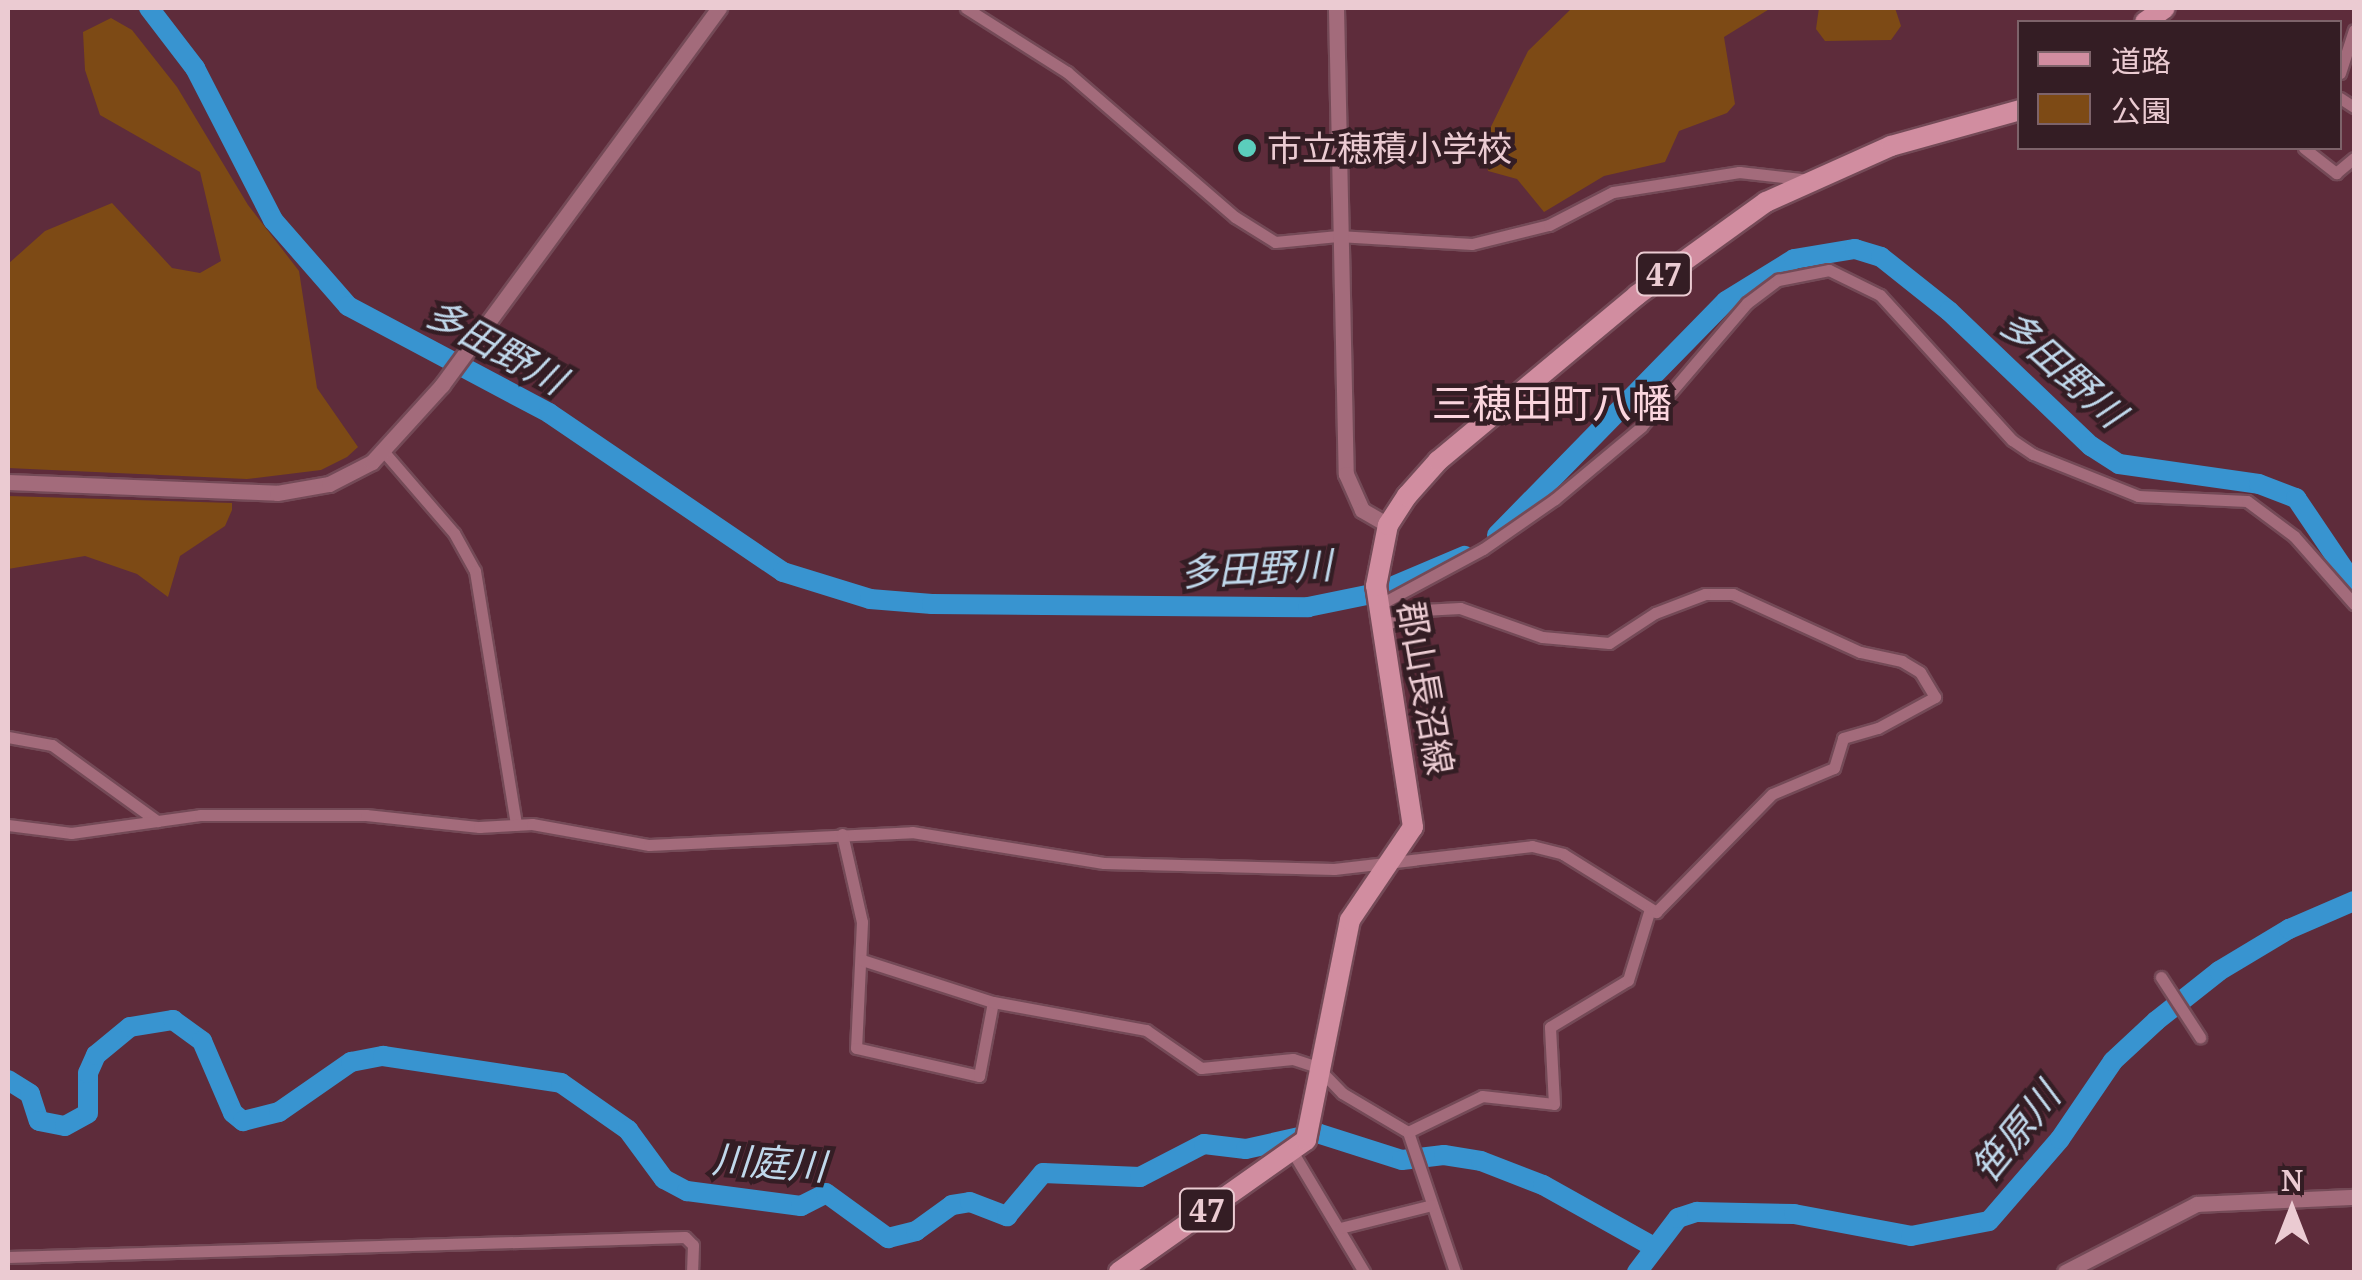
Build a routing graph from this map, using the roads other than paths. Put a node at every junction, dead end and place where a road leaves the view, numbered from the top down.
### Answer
1 (719, 8) edge
2 (966, 8) edge
3 (1336, 8) edge
4 (2354, 30) edge
5 (2342, 68) edge
6 (2017, 111) edge
7 (2307, 150) edge
8 (2354, 158) edge
9 (1810, 180) junction
10 (1338, 236) junction
11 (384, 452) junction
12 (8, 482) edge
13 (1385, 535) junction
14 (2354, 604) edge
15 (1378, 616) junction
16 (8, 737) edge
17 (157, 821) junction
18 (8, 824) edge
19 (516, 825) junction
20 (842, 834) junction
21 (1392, 863) junction
22 (1649, 912) junction
23 (862, 960) junction
24 (2160, 977) dead end
25 (993, 1002) junction
26 (2200, 1038) dead end
27 (1322, 1073) junction
28 (1410, 1138) junction
29 (1293, 1149) junction
30 (2354, 1198) edge
31 (1432, 1205) junction
32 (1340, 1228) junction
33 (8, 1257) edge
34 (692, 1272) edge
35 (1119, 1272) edge
36 (1364, 1272) edge
37 (1455, 1272) edge
38 (2066, 1272) edge

1 - 11 street
2 - 10 street
3 - 10 street
4 - 5 street
6 - 9 main road, 47
7 - 8 street
9 - 10 street
9 - 13 main road, 47
10 - 13 street
11 - 12 street
11 - 19 street
13 - 15 main road, 郡山長沼線 / 47
14 - 15 street
15 - 21 main road, 郡山長沼線 / 47
15 - 22 street
16 - 17 street
17 - 18 street
17 - 19 street
19 - 20 street
20 - 21 street
20 - 23 street
21 - 22 street
21 - 27 main road, 郡山長沼線 / 47
22 - 28 street
23 - 25 street
23 - 25 street
24 - 26 street
25 - 27 street
27 - 28 street
27 - 29 main road, 郡山長沼線 / 47
28 - 31 street
29 - 32 street
29 - 35 main road, 郡山長沼線 / 47
30 - 38 street
31 - 32 street
31 - 37 street
32 - 36 street
33 - 34 street

